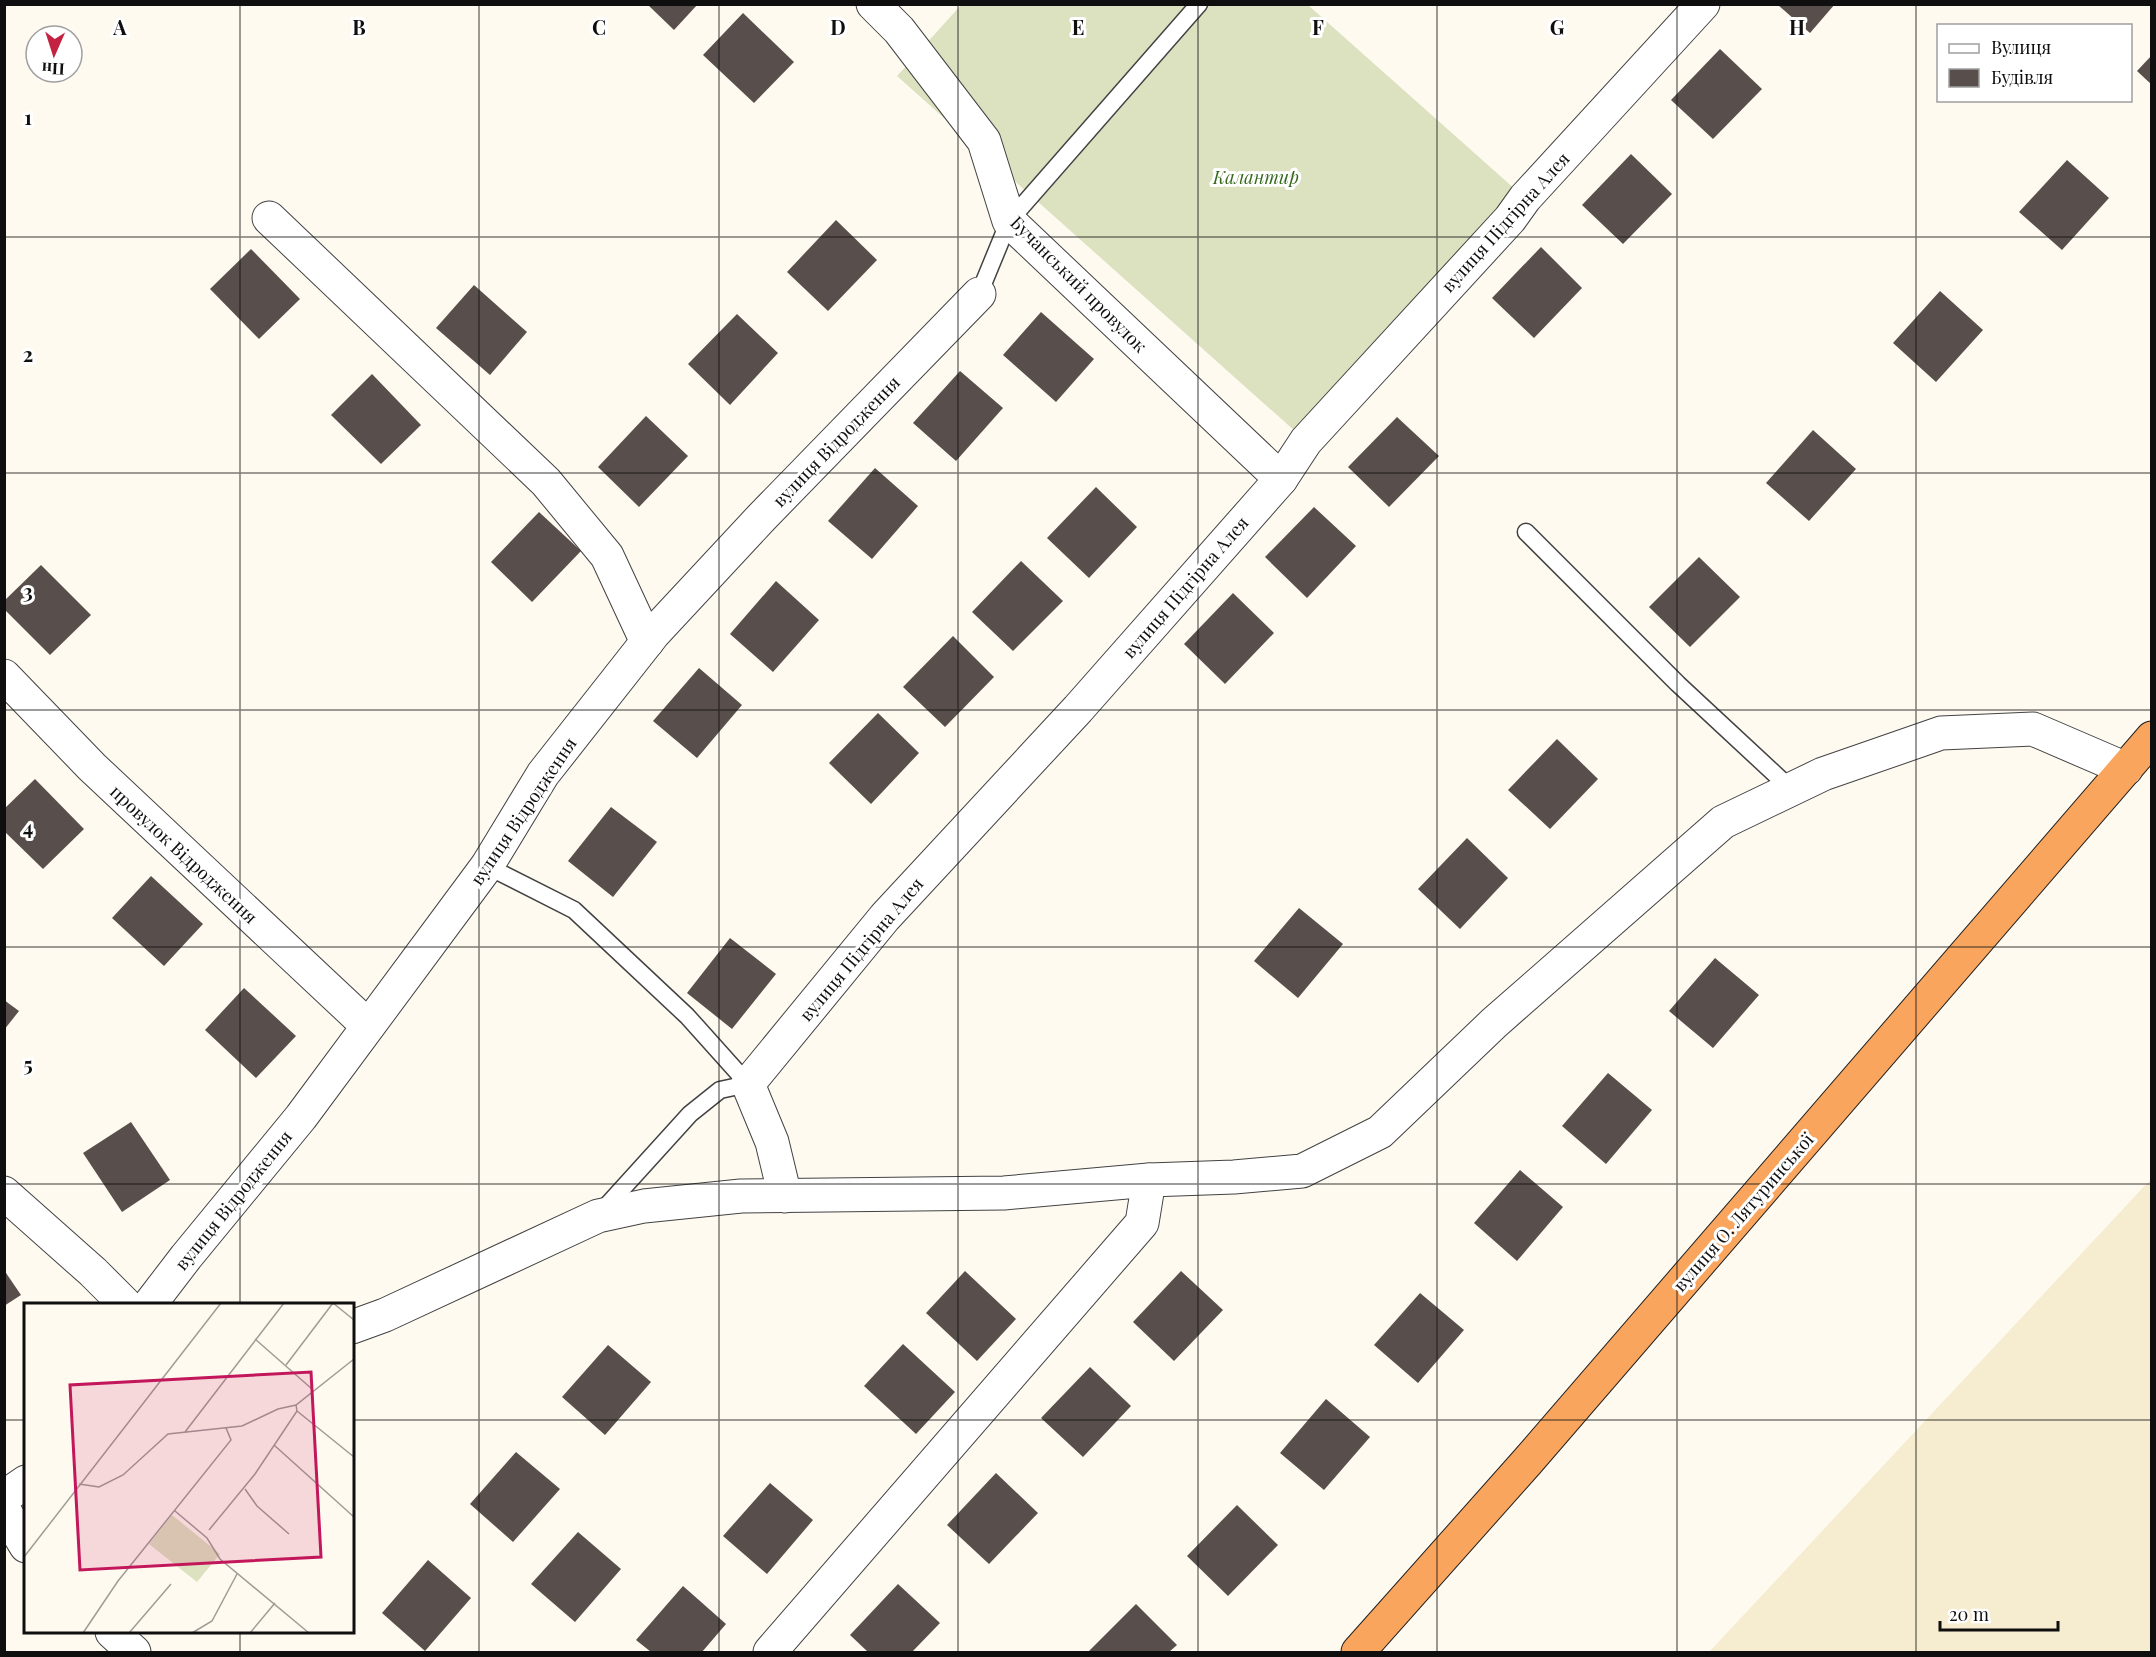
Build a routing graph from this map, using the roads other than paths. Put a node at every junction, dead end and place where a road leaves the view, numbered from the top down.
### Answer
1 (873, 4) edge
2 (1199, 4) edge
3 (1703, 4) edge
4 (269, 218) dead end
5 (1009, 221) junction
6 (979, 294) joint
7 (1281, 479) junction
8 (1526, 532) dead end
9 (647, 642) junction
10 (4, 676) edge
11 (2151, 738) edge
12 (2139, 767) edge
13 (1791, 789) junction
14 (487, 866) junction
15 (368, 1026) junction
16 (748, 1084) junction
17 (1149, 1180) junction
18 (4, 1192) edge
19 (785, 1196) junction
20 (598, 1216) junction
21 (123, 1303) edge
22 (152, 1303) edge
23 (354, 1326) edge
24 (24, 1483) edge
25 (4, 1497) edge
26 (4, 1510) edge
27 (24, 1543) edge
28 (113, 1633) edge
29 (134, 1653) edge
30 (770, 1653) edge
31 (1358, 1653) edge

1 - 5 street, Бучанський провулок
2 - 5 lane
3 - 7 street, вулиця Підгірна Алея
4 - 9 street
5 - 6 lane
5 - 7 street, Бучанський провулок
6 - 9 street, вулиця Відродження
7 - 16 street, вулиця Підгірна Алея
8 - 13 lane
9 - 14 street, вулиця Відродження
10 - 15 street, провулок Відродження
11 - 12 highway, вулиця О. Лятуринської
12 - 13 street
12 - 31 highway, вулиця О. Лятуринської
13 - 17 street
14 - 15 street, вулиця Відродження
14 - 16 lane
15 - 22 street, вулиця Відродження
16 - 19 street
16 - 20 lane
17 - 19 street
17 - 30 street
18 - 21 street
19 - 20 street
20 - 23 street
24 - 25 street
26 - 27 street
28 - 29 street

